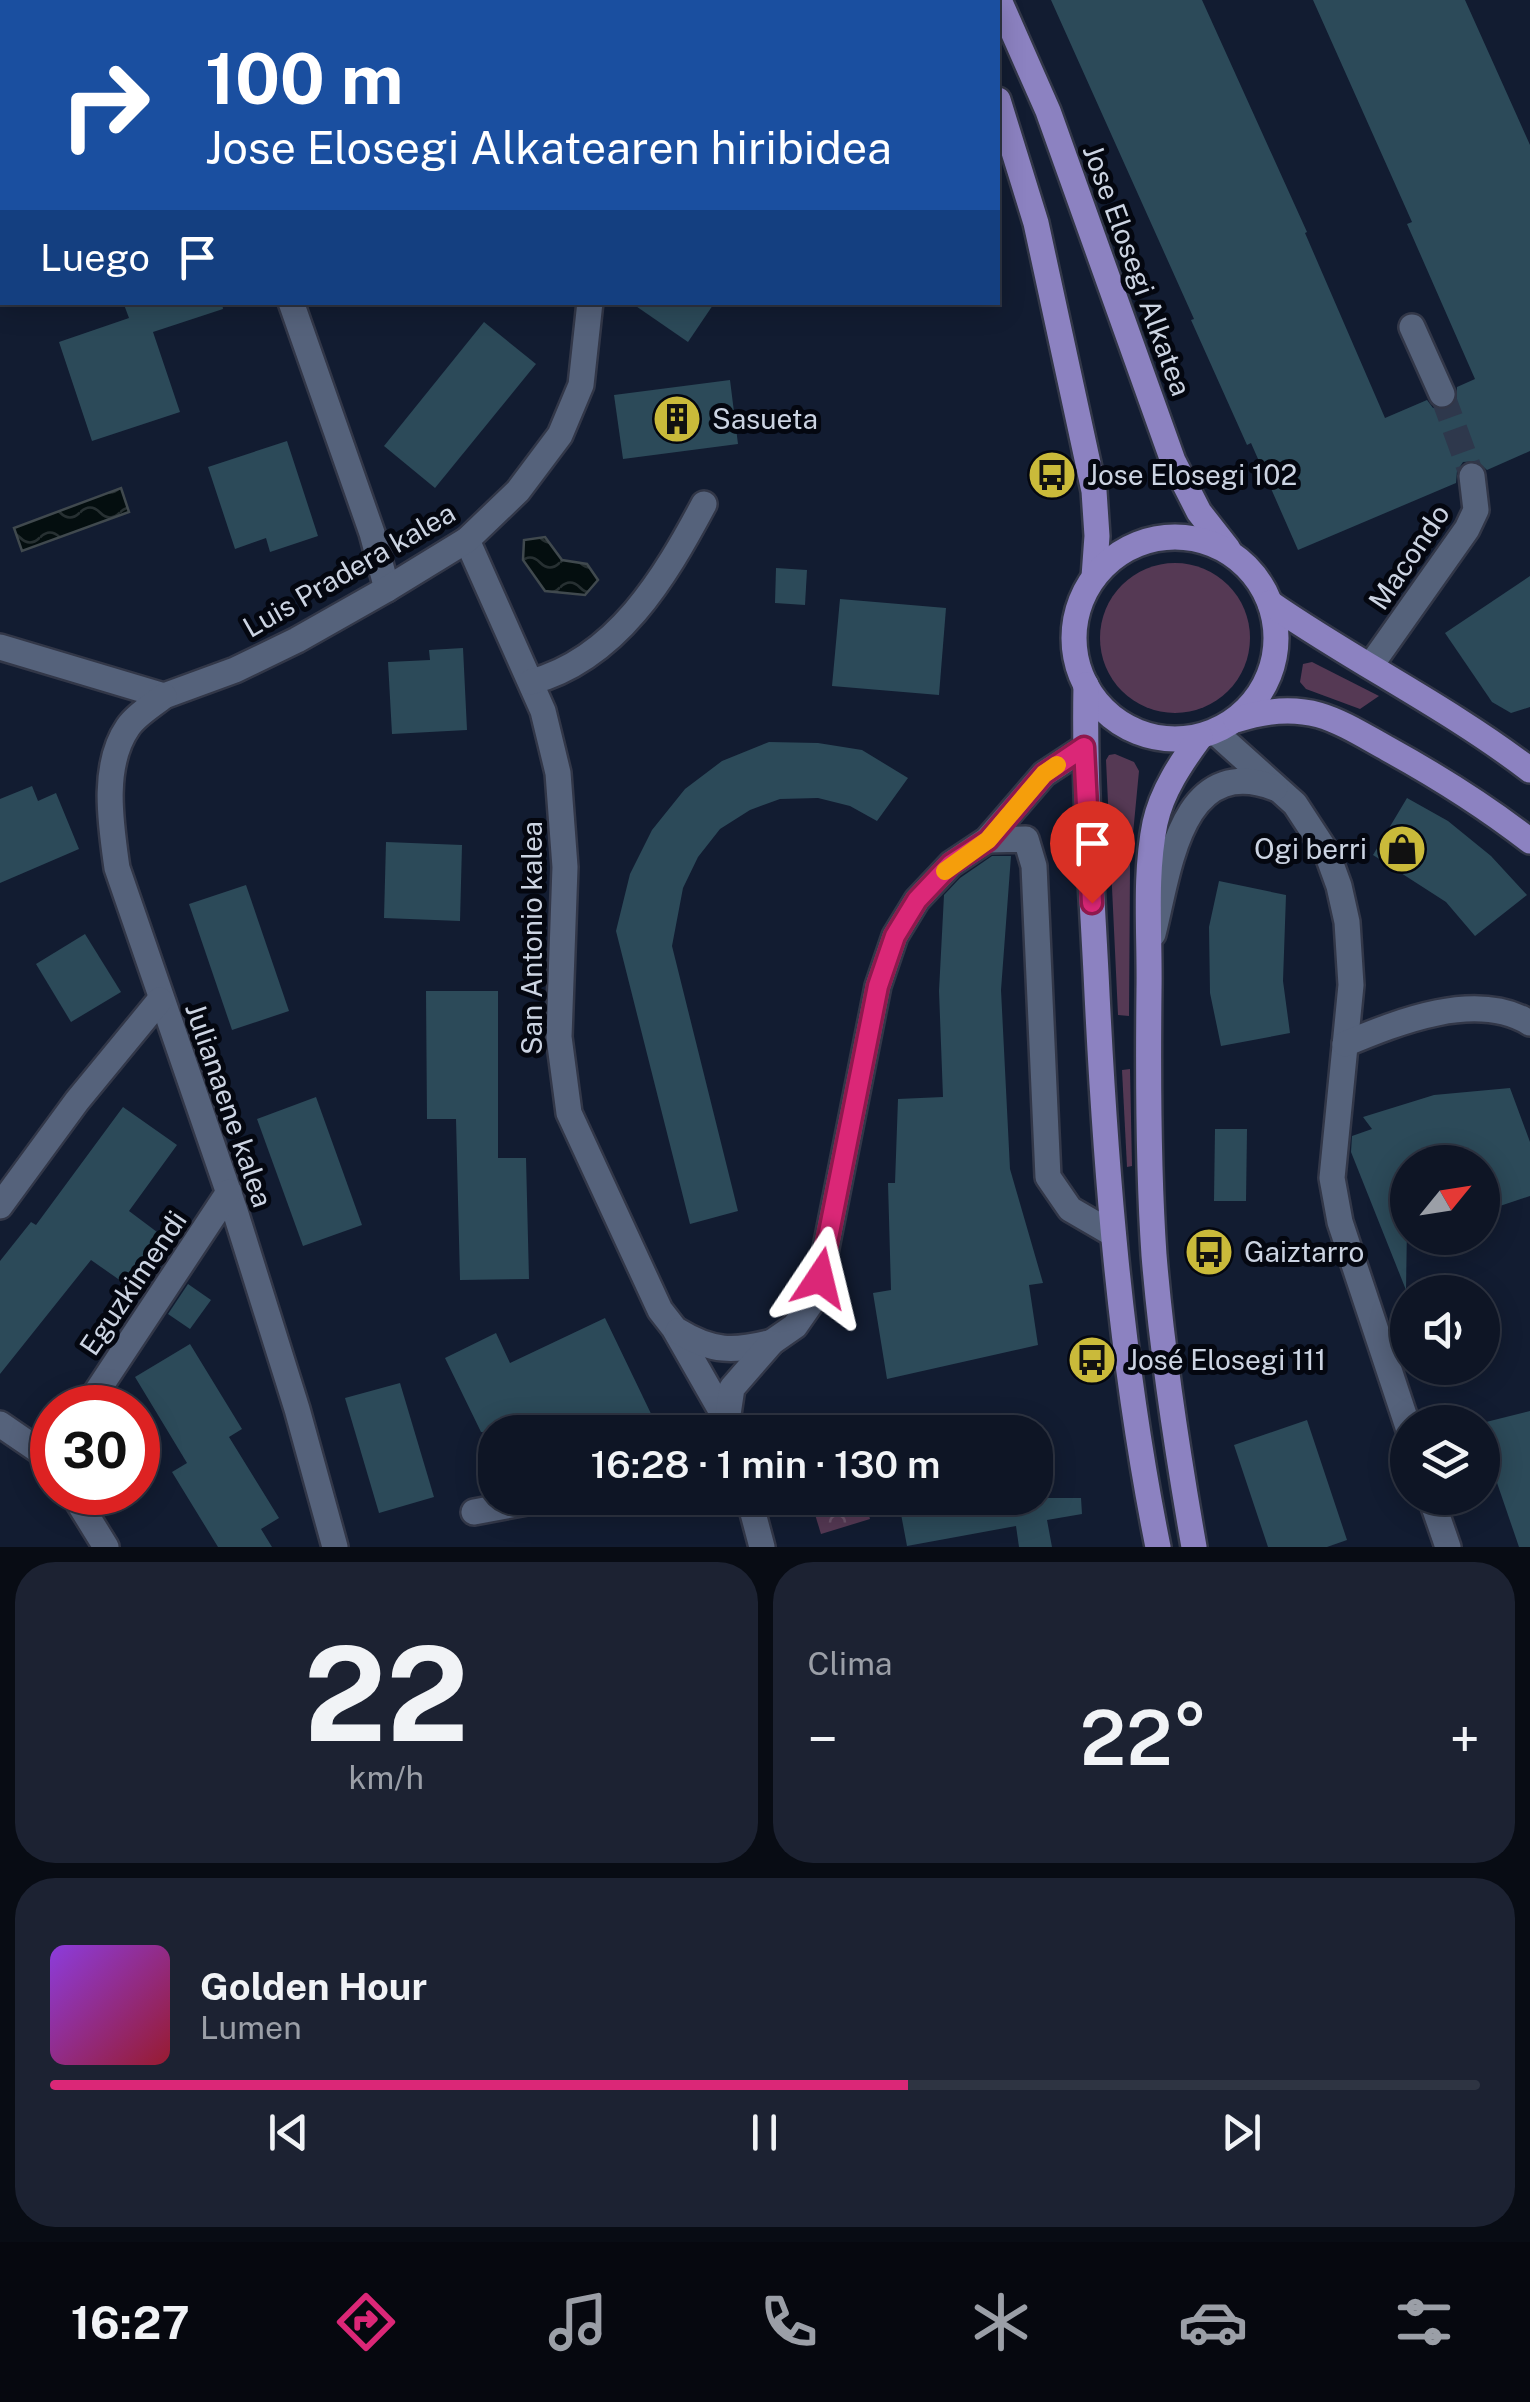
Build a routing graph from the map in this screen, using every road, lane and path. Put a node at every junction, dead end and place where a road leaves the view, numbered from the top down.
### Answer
1 (1000, 2) edge
2 (1000, 106) edge
3 (292, 305) edge
4 (590, 305) edge
5 (1412, 327) dead end
6 (1442, 394) tunnel mouth
7 (1472, 476) tunnel mouth
8 (704, 504) dead end
9 (467, 540) junction
10 (1231, 553) junction
11 (1094, 577) junction
12 (387, 589) junction
13 (1270, 603) junction
14 (0, 647) edge
15 (1371, 665) junction
16 (531, 682) junction
17 (1086, 684) junction
18 (164, 696) junction
19 (1217, 729) junction
20 (1084, 747) junction
21 (1530, 770) edge
22 (1278, 789) junction
23 (988, 840) junction
24 (1530, 840) edge
25 (1150, 948) junction
26 (160, 1000) junction
27 (1530, 1023) edge
28 (1345, 1044) junction
29 (229, 1192) junction
30 (0, 1206) edge
31 (1113, 1234) junction
32 (674, 1328) junction
33 (772, 1342) junction
34 (101, 1385) edge
35 (1401, 1405) edge
36 (723, 1415) edge
37 (730, 1415) edge
38 (0, 1424) edge
39 (30, 1445) edge
40 (478, 1511) edge
41 (474, 1512) dead end
42 (86, 1515) edge
43 (754, 1515) edge
44 (1437, 1515) edge
45 (106, 1547) edge
46 (335, 1547) edge
47 (762, 1547) edge
48 (1158, 1547) edge
49 (1194, 1547) edge
50 (1448, 1547) edge

1 - 10 main road, Jose Elosegi Alkatea
2 - 11 main road
3 - 12 street
4 - 9 street, Luis Pradera kalea
5 - 6 street
7 - 15 street, Macondo
8 - 16 street
9 - 12 street, Luis Pradera kalea
9 - 16 street, San Antonio kalea
10 - 11 main road
10 - 13 main road
11 - 17 main road
12 - 18 street, Luis Pradera kalea
13 - 15 main road
13 - 19 main road
14 - 18 street
15 - 21 main road
16 - 32 street, San Antonio kalea
17 - 19 main road
17 - 20 main road
18 - 26 street, Julianaene kalea
19 - 22 street
19 - 24 main road
19 - 25 main road
20 - 23 street
20 - 31 main road
22 - 25 street
22 - 28 street
23 - 31 street
23 - 33 street
25 - 49 main road
26 - 29 street, Julianaene kalea
26 - 30 street
27 - 28 street
28 - 35 street
29 - 34 street, Eguzkimendi
29 - 46 street, Julianaene kalea
31 - 48 main road
32 - 33 street
32 - 36 street, San Antonio kalea
33 - 37 street
38 - 39 street
40 - 41 street
42 - 45 street
43 - 47 street
44 - 50 street

